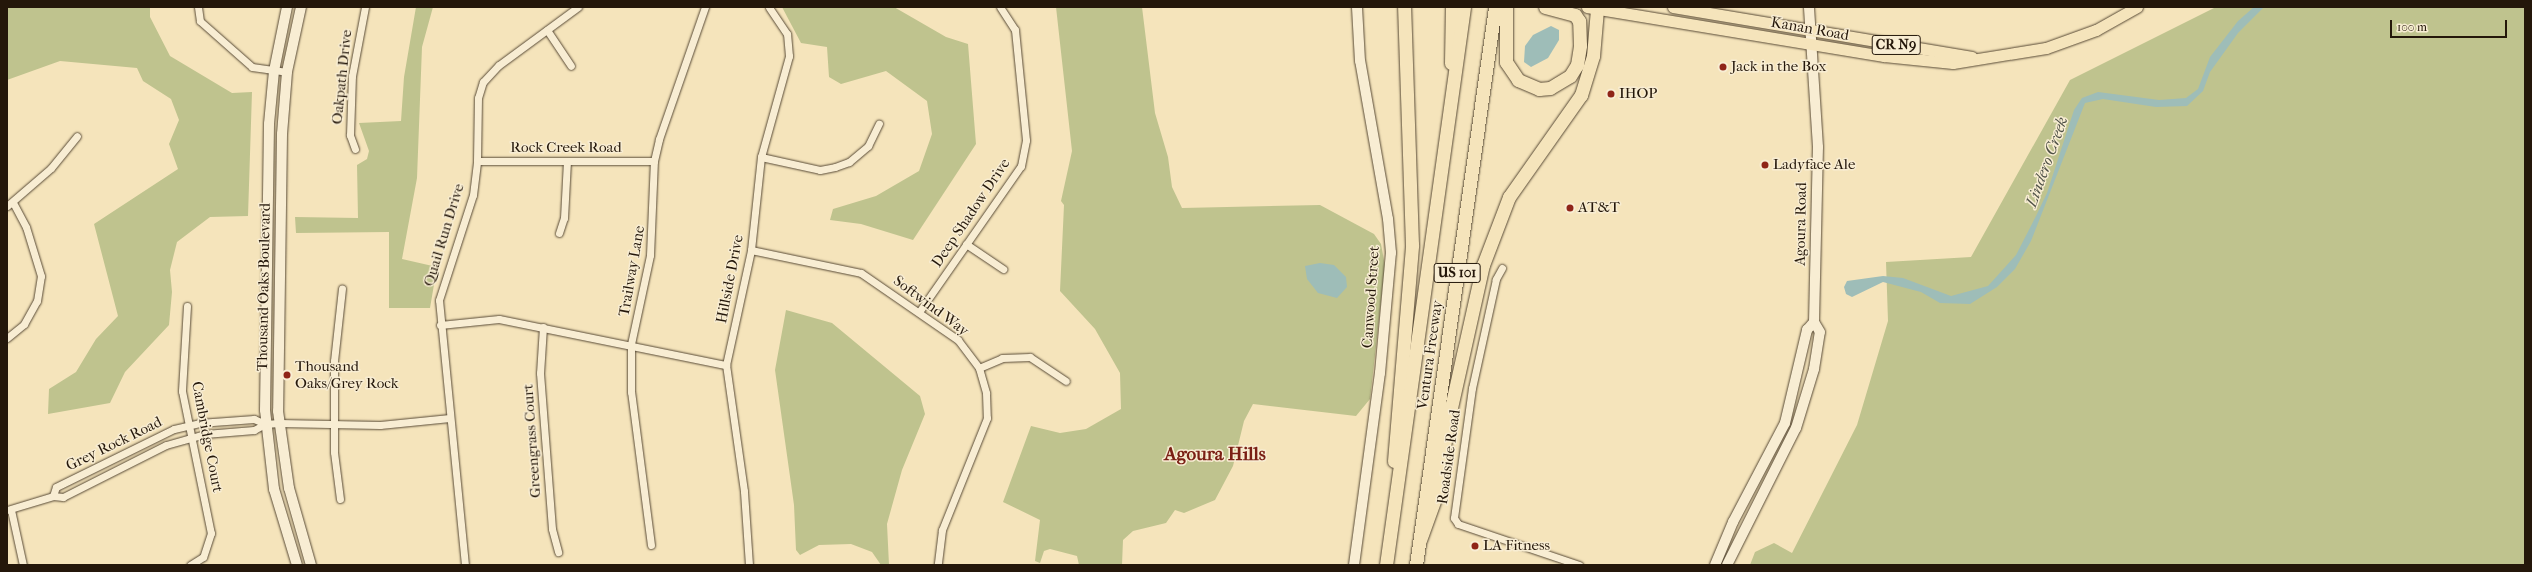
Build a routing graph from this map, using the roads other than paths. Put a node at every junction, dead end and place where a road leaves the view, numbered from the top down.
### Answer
1 (198, 7) edge
2 (287, 7) edge
3 (301, 7) edge
4 (365, 7) edge
5 (578, 7) edge
6 (705, 7) edge
7 (769, 7) edge
8 (1000, 7) edge
9 (1357, 7) edge
10 (1404, 7) edge
11 (1452, 7) edge
12 (1464, 7) edge
13 (1495, 7) edge
14 (1506, 7) edge
15 (1545, 7) edge
16 (1673, 7) edge
17 (1809, 7) edge
18 (2138, 7) edge
19 (1594, 8) edge
20 (1810, 29) junction
21 (547, 30) junction
22 (1812, 43) junction
23 (1982, 58) junction
24 (571, 66) dead end
25 (274, 71) junction
26 (287, 72) junction
27 (1453, 86) junction
28 (879, 123) dead end
29 (77, 136) dead end
30 (355, 149) dead end
31 (760, 157) junction
32 (477, 161) junction
33 (567, 161) junction
34 (654, 161) junction
35 (10, 204) edge
36 (559, 233) dead end
37 (966, 244) junction
38 (751, 250) junction
39 (1502, 268) dead end
40 (1004, 269) dead end
41 (342, 288) dead end
42 (188, 306) dead end
43 (919, 312) junction
44 (1814, 322) junction
45 (440, 325) junction
46 (543, 327) junction
47 (7, 338) edge
48 (631, 344) junction
49 (726, 365) junction
50 (979, 368) junction
51 (1066, 381) dead end
52 (450, 418) junction
53 (334, 422) junction
54 (279, 423) junction
55 (265, 424) junction
56 (188, 425) junction
57 (191, 437) junction
58 (53, 496) junction
59 (1395, 497) junction
60 (340, 499) dead end
61 (9, 510) edge
62 (1420, 540) junction
63 (651, 545) dead end
64 (558, 552) dead end
65 (23, 565) edge
66 (190, 565) edge
67 (297, 565) edge
68 (311, 565) edge
69 (465, 565) edge
70 (749, 565) edge
71 (938, 565) edge
72 (1354, 565) edge
73 (1386, 565) edge
74 (1416, 565) edge
75 (1579, 565) edge
76 (1715, 565) edge
77 (1727, 565) edge

1 - 25 street
2 - 25 main road, Thousand Oaks Boulevard
3 - 26 main road, Thousand Oaks Boulevard
4 - 30 street, Oakpath Drive
5 - 21 street, Quail Run Drive
6 - 34 street, Trailway Lane
7 - 31 street, Hillside Drive
8 - 37 street, Deep Shadow Drive
9 - 72 main road, Canwood Street
10 - 59 highway
11 - 27 highway
12 - 27 highway, Ventura Freeway / US 101
13 - 62 highway, Ventura Freeway / US 101
14 - 15 highway
16 - 20 main road, Kanan Road / CR N9
17 - 20 main road, Agoura Road
18 - 23 main road, Kanan Road / CR N9
19 - 22 main road, Kanan Road / CR N9
19 - 62 highway
20 - 22 main road, Agoura Road
20 - 23 main road, Kanan Road / CR N9
21 - 24 street
21 - 32 street, Quail Run Drive
22 - 23 main road, Kanan Road / CR N9
22 - 44 main road, Agoura Road
25 - 26 street
25 - 55 main road, Thousand Oaks Boulevard
26 - 54 main road, Thousand Oaks Boulevard
27 - 59 highway, Ventura Freeway / US 101
28 - 31 street
29 - 35 street
31 - 38 street, Hillside Drive
32 - 33 street, Rock Creek Road
32 - 45 street, Quail Run Drive
33 - 34 street, Rock Creek Road
33 - 36 street
34 - 48 street, Trailway Lane
35 - 47 street
37 - 40 street
37 - 43 street, Deep Shadow Drive
38 - 43 street, Softwind Way
38 - 49 street, Hillside Drive
39 - 75 street, Roadside Road
41 - 53 street
42 - 56 street, Cambridge Court
43 - 50 street, Softwind Way
44 - 76 main road, Agoura Road
44 - 77 main road, Agoura Road
45 - 46 street
45 - 52 street, Quail Run Drive
46 - 48 street
46 - 64 street, Greengrass Court
48 - 49 street
48 - 63 street, Trailway Lane
49 - 70 street, Hillside Drive
50 - 51 street
50 - 71 street, Softwind Way
52 - 53 street, Grey Rock Road
52 - 69 street, Quail Run Drive
53 - 54 street, Grey Rock Road
53 - 60 street
54 - 55 street, Grey Rock Road
54 - 68 main road, Thousand Oaks Boulevard
55 - 56 street, Grey Rock Road
55 - 57 street, Grey Rock Road
55 - 67 main road, Thousand Oaks Boulevard
56 - 57 street, Cambridge Court
56 - 58 street, Grey Rock Road
57 - 58 street, Grey Rock Road
57 - 66 street, Cambridge Court
58 - 61 street, Grey Rock Road
59 - 73 highway, Ventura Freeway / US 101
61 - 65 street
62 - 74 highway, Ventura Freeway / US 101

